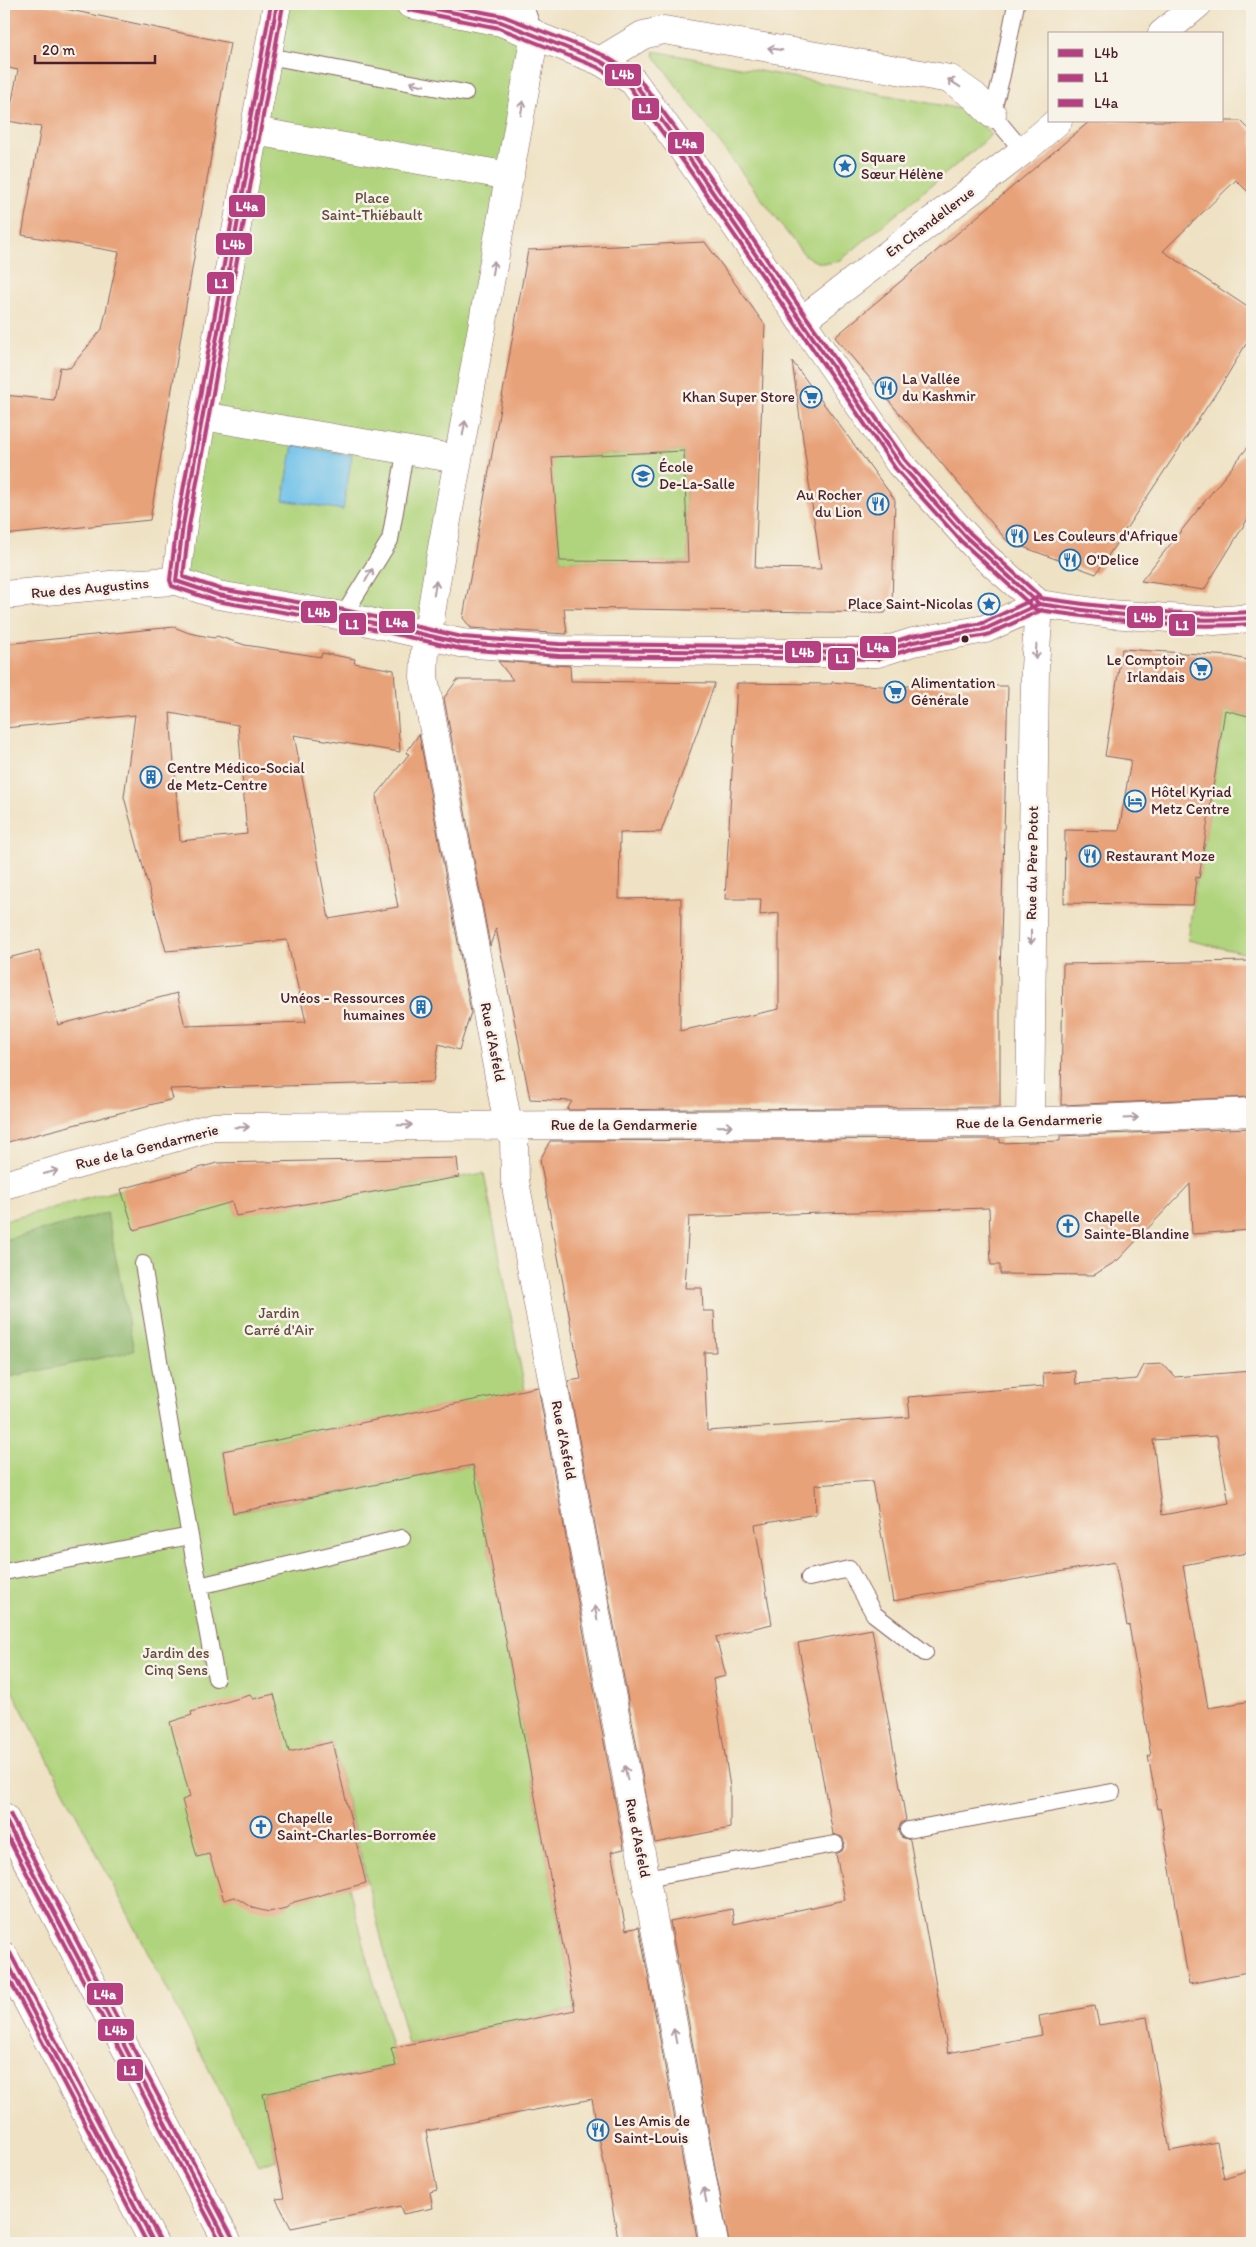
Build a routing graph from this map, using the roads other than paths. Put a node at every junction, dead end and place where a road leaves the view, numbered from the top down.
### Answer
1 (277, 4) edge
2 (410, 4) edge
3 (490, 4) edge
4 (1016, 4) edge
5 (1198, 4) edge
6 (1164, 32) edge
7 (535, 34) junction
8 (268, 56) junction
9 (600, 61) junction
10 (465, 93) dead end
11 (992, 114) junction
12 (1057, 122) edge
13 (254, 131) junction
14 (1023, 151) junction
15 (510, 176) junction
16 (800, 321) junction
17 (203, 416) junction
18 (405, 453) dead end
19 (458, 459) junction
20 (176, 581) junction
21 (4, 595) edge
22 (1039, 604) junction
23 (343, 616) junction
24 (1252, 618) edge
25 (428, 636) junction
26 (1252, 1112) edge
27 (1030, 1122) junction
28 (508, 1124) junction
29 (4, 1185) edge
30 (143, 1264) dead end
31 (190, 1536) junction
32 (402, 1538) dead end
33 (4, 1572) edge
34 (809, 1578) dead end
35 (199, 1586) junction
36 (925, 1653) dead end
37 (216, 1678) dead end
38 (1112, 1792) dead end
39 (4, 1817) edge
40 (908, 1830) dead end
41 (835, 1844) dead end
42 (646, 1878) junction
43 (4, 1956) edge
44 (154, 2243) edge
45 (228, 2243) edge
46 (714, 2243) edge

1 - 8 street
2 - 7 street
3 - 7 lane
4 - 11 lane
5 - 6 street
7 - 9 street
15 -> 7 street
10 -> 8 lane
8 - 13 street
11 -> 9 street
9 - 16 street
11 - 14 lane
12 - 14 street, En Chandellerue
13 - 15 street
13 - 17 street
14 - 16 street, En Chandellerue
19 -> 15 street
16 - 22 street
17 - 19 street
17 - 20 street
23 -> 18 lane
25 -> 19 street
20 - 21 street, Rue des Augustins
20 - 23 street
22 - 24 street
22 - 25 street
22 -> 27 street, Rue du Père Potot
23 - 25 street
25 - 28 street, Rue d'Asfeld
27 -> 26 street, Rue de la Gendarmerie
28 -> 27 street, Rue de la Gendarmerie
29 -> 28 street, Rue de la Gendarmerie
42 -> 28 street, Rue d'Asfeld
30 - 31 lane
31 - 33 lane
31 - 35 lane
32 - 35 lane
34 - 36 lane
35 - 37 lane
38 - 40 lane
39 - 45 street
41 - 42 lane
46 -> 42 street, Rue d'Asfeld
43 - 44 street

